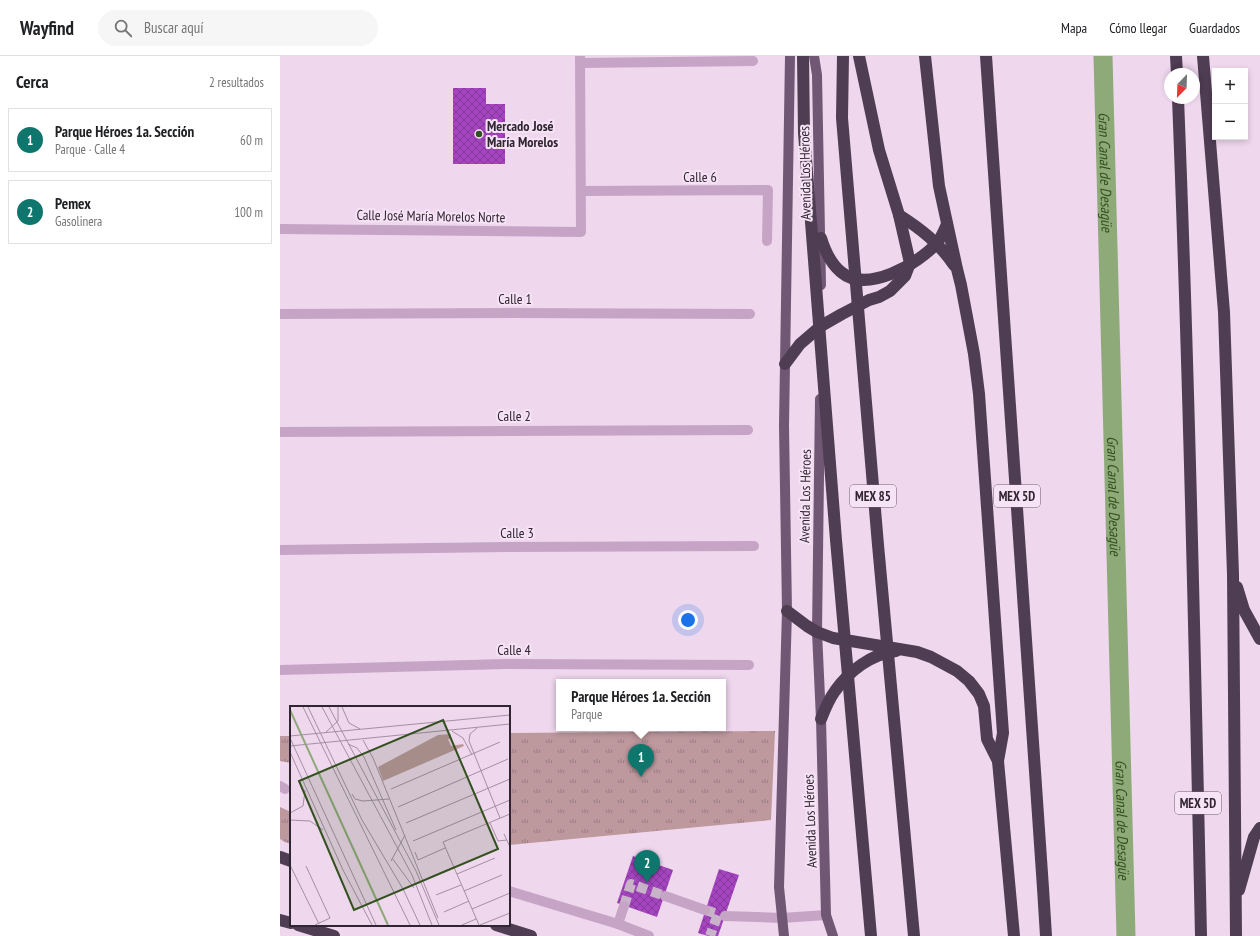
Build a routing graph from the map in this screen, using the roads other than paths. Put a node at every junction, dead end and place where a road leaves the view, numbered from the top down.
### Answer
1 (790, 56) edge
2 (803, 56) edge
3 (814, 56) edge
4 (842, 56) edge
5 (859, 56) edge
6 (925, 56) edge
7 (986, 56) edge
8 (1176, 56) edge
9 (1203, 56) edge
10 (580, 60) edge
11 (752, 61) dead end
12 (1177, 68) edge
13 (1178, 104) edge
14 (581, 191) junction
15 (899, 215) junction
16 (947, 224) junction
17 (280, 229) edge
18 (821, 238) junction
19 (767, 242) dead end
20 (937, 243) junction
21 (910, 264) junction
22 (957, 269) junction
23 (280, 314) edge
24 (750, 314) dead end
25 (821, 326) junction
26 (785, 364) junction
27 (748, 430) dead end
28 (280, 432) edge
29 (754, 546) dead end
30 (280, 550) edge
31 (1233, 574) junction
32 (787, 610) junction
33 (817, 632) junction
34 (1260, 639) edge
35 (903, 650) junction
36 (749, 665) dead end
37 (280, 670) edge
38 (821, 719) junction
39 (998, 761) junction
40 (1260, 828) edge
41 (280, 857) edge
42 (290, 861) edge
43 (510, 891) edge
44 (664, 896) tunnel mouth
45 (1235, 903) junction
46 (624, 906) tunnel mouth
47 (706, 910) tunnel mouth
48 (826, 915) junction
49 (725, 916) dead end
50 (782, 918) junction
51 (280, 920) edge
52 (290, 923) edge
53 (618, 924) junction
54 (301, 926) edge
55 (499, 926) edge
56 (334, 936) edge
57 (531, 936) edge
58 (649, 936) edge
59 (784, 936) edge
60 (833, 936) edge
61 (872, 936) edge
62 (914, 936) edge
63 (1014, 936) edge
64 (1046, 936) edge
65 (1200, 936) edge
66 (1236, 936) edge

1 - 26 main road, Avenida Los Héroes
2 - 61 highway, MEX 85, bridge
3 - 18 main road, Avenida Los Héroes
4 - 62 highway, MEX 85, bridge
5 - 15 highway
6 - 16 highway
7 - 64 highway, MEX 5D
8 - 12 highway
9 - 31 highway
10 - 11 street
10 - 14 street
13 - 65 highway, MEX 5D
14 - 17 street, Calle José María Morelos Norte
14 - 19 street, Calle 6
15 - 20 highway
15 - 21 highway
16 - 20 highway
16 - 22 highway
18 - 21 highway
18 - 25 main road, Avenida Los Héroes
20 - 21 highway
20 - 22 highway
21 - 25 highway
22 - 39 highway
23 - 24 street, Calle 1
25 - 26 highway
25 - 33 main road, Avenida Los Héroes
26 - 32 main road, Avenida Los Héroes
27 - 28 street, Calle 2
29 - 30 street, Calle 3
31 - 34 highway
31 - 45 highway
32 - 33 highway
32 - 50 main road, Avenida Los Héroes
33 - 35 highway
33 - 38 main road, Avenida Los Héroes
35 - 38 highway
35 - 39 highway
36 - 37 street, Calle 4
38 - 48 main road, Avenida Los Héroes
39 - 63 highway
40 - 45 highway
41 - 42 highway
43 - 53 street
44 - 47 street
45 - 66 highway
46 - 53 street
48 - 50 street
48 - 60 main road, Avenida Los Héroes
49 - 50 street
50 - 59 main road, Avenida Los Héroes
51 - 52 highway
53 - 58 street
54 - 56 highway
55 - 57 highway

